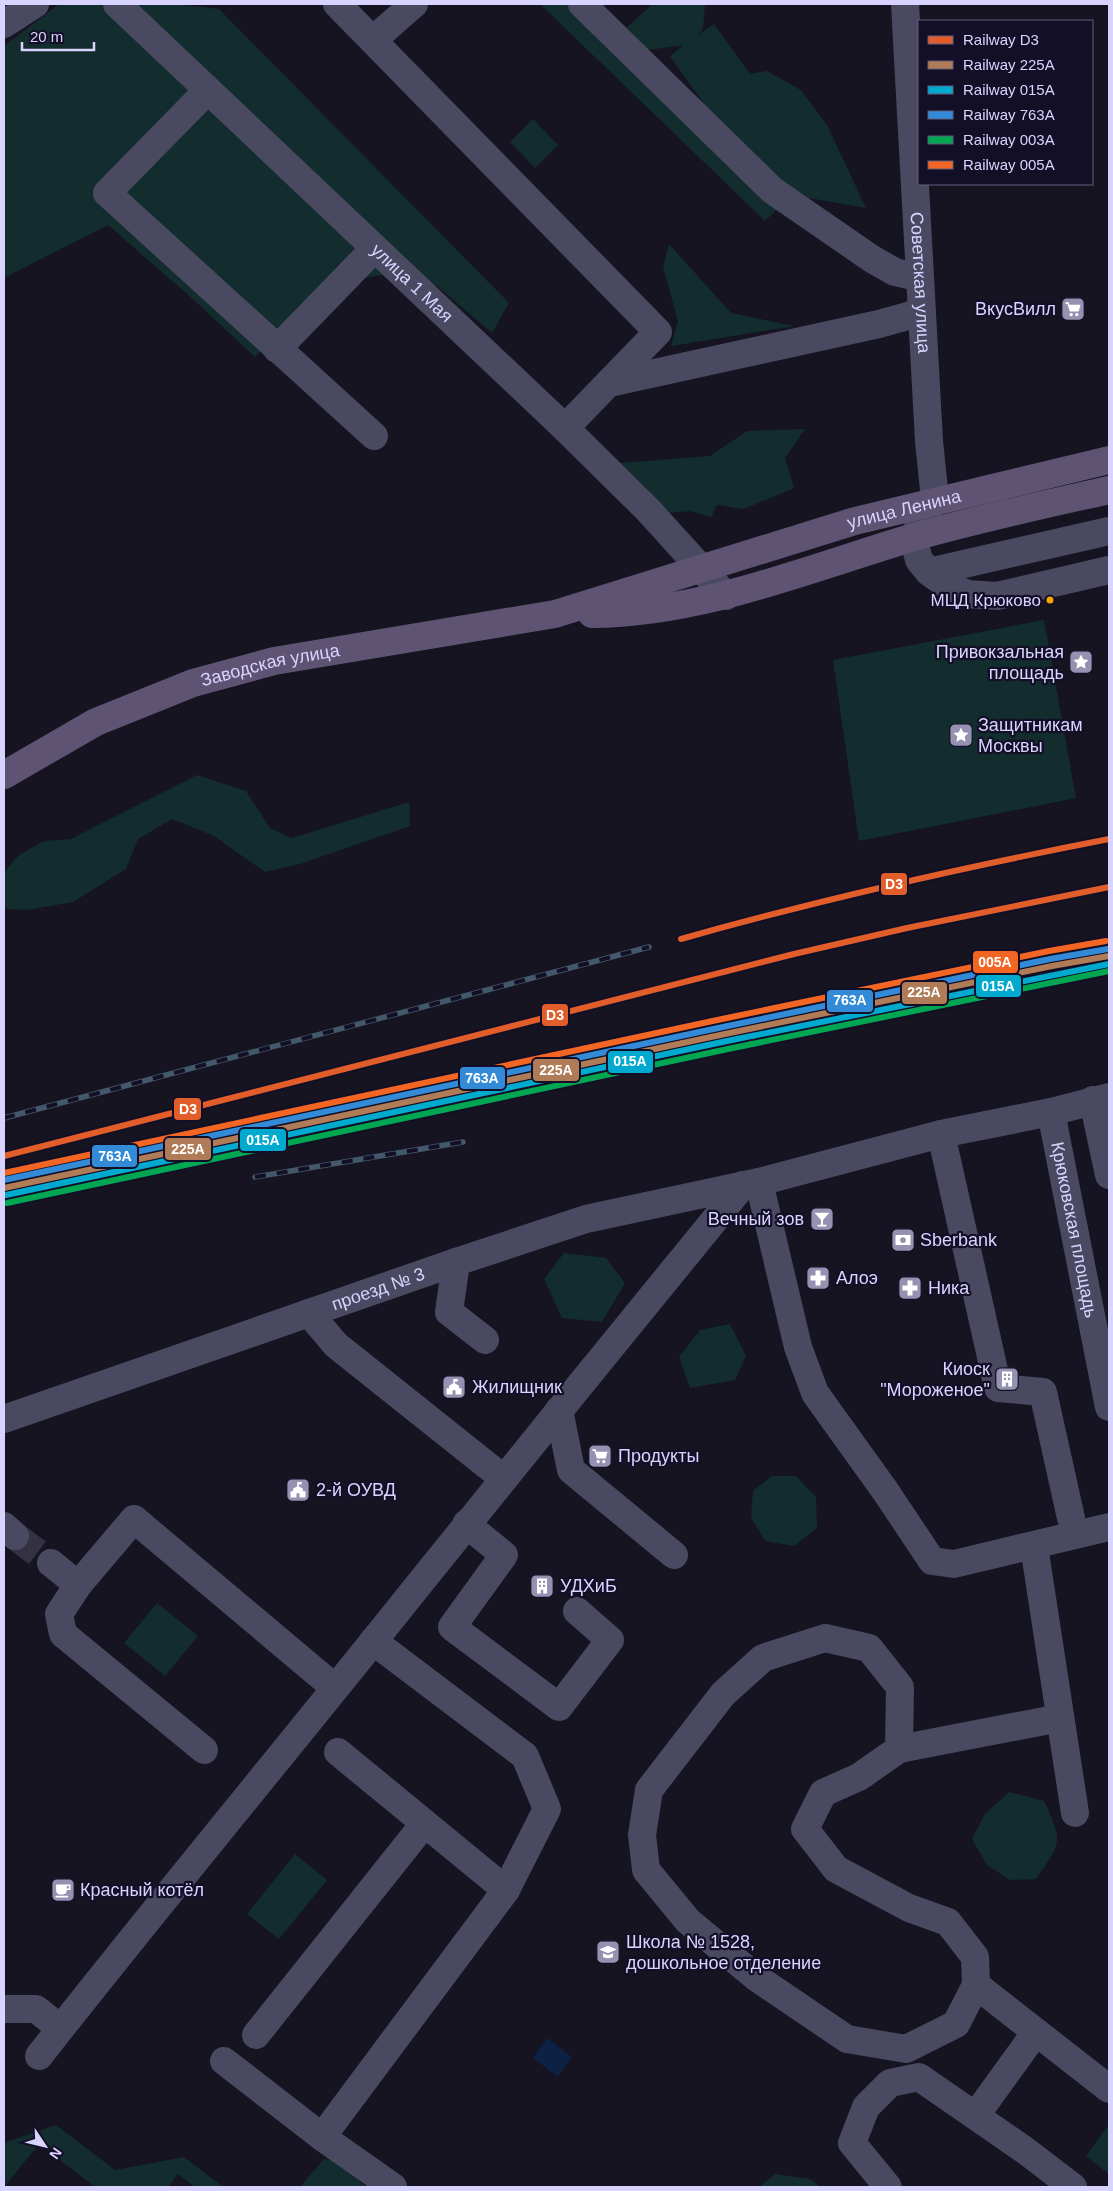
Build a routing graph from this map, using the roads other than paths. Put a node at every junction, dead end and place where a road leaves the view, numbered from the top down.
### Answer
1 (35, 4) edge
2 (118, 4) edge
3 (337, 4) edge
4 (414, 4) edge
5 (582, 4) edge
6 (905, 4) edge
7 (4, 24) edge
8 (374, 39) junction
9 (207, 91) junction
10 (374, 249) junction
11 (920, 278) junction
12 (922, 312) junction
13 (277, 349) junction
14 (609, 383) junction
15 (565, 428) junction
16 (374, 436) dead end
17 (1109, 460) edge
18 (1109, 490) edge
19 (935, 500) junction
20 (966, 523) junction
21 (1109, 531) edge
22 (913, 537) junction
23 (700, 568) junction
24 (1109, 570) edge
25 (929, 572) junction
26 (726, 596) junction
27 (556, 614) junction
28 (4, 775) edge
29 (1101, 1099) edge
30 (1051, 1112) junction
31 (941, 1134) junction
32 (1109, 1175) edge
33 (751, 1184) junction
34 (456, 1262) junction
35 (309, 1313) junction
36 (486, 1340) dead end
37 (1109, 1407) edge
38 (559, 1410) junction
39 (4, 1419) edge
40 (503, 1478) junction
41 (1071, 1518) dead end
42 (466, 1524) junction
43 (1109, 1527) edge
44 (1034, 1546) junction
45 (674, 1555) dead end
46 (51, 1563) tunnel mouth
47 (78, 1585) junction
48 (577, 1611) dead end
49 (373, 1641) junction
50 (335, 1688) junction
51 (1060, 1718) junction
52 (899, 1748) junction
53 (204, 1750) dead end
54 (338, 1752) dead end
55 (1075, 1813) dead end
56 (424, 1824) junction
57 (506, 1890) junction
58 (976, 1985) junction
59 (4, 2009) edge
60 (60, 2028) junction
61 (1036, 2032) junction
62 (256, 2035) dead end
63 (39, 2056) dead end
64 (224, 2061) dead end
65 (1109, 2089) edge
66 (976, 2115) junction
67 (322, 2137) junction
68 (392, 2187) edge
69 (888, 2187) edge
70 (1073, 2187) edge

1 - 7 street
2 - 9 street, улица 1 Мая
3 - 8 street
4 - 8 street
5 - 11 street
6 - 11 street, Советская улица
8 - 14 street
9 - 10 street, улица 1 Мая
9 - 13 street
10 - 13 street
10 - 15 street, улица 1 Мая
11 - 12 street, Советская улица
12 - 14 street
12 - 19 street, Советская улица
13 - 16 street
14 - 15 street
15 - 23 street, улица 1 Мая
17 - 19 main road, улица Ленина
18 - 20 main road, улица Ленина
19 - 20 street
19 - 22 street
19 - 23 main road, улица Ленина
20 - 22 main road, улица Ленина
21 - 25 street
22 - 25 street
22 - 26 main road, улица Ленина
23 - 26 street, улица 1 Мая
23 - 27 main road, Заводская улица
24 - 25 street
26 - 27 main road, Заводская улица
27 - 28 main road, Заводская улица
29 - 30 street, проезд № 3
29 - 32 street
30 - 31 street, проезд № 3
30 - 37 street, Крюковская площадь
31 - 33 street, проезд № 3
31 - 41 street
33 - 34 street, проезд № 3
33 - 38 street
33 - 44 street
34 - 35 street, проезд № 3
34 - 36 street
35 - 39 street, проезд № 3
35 - 40 street
38 - 40 street
38 - 45 street
40 - 42 street
42 - 48 street
42 - 49 street
43 - 44 street
44 - 51 street
46 - 47 street
47 - 50 street
47 - 53 street
49 - 50 street
49 - 57 street
50 - 60 street
51 - 52 street
51 - 55 street
52 - 58 street
52 - 58 street
54 - 56 street
56 - 57 street
56 - 62 street
57 - 67 street
58 - 61 street
59 - 60 street
60 - 63 street
61 - 65 street
61 - 66 street
64 - 67 street
66 - 69 street
66 - 70 street
67 - 68 street

